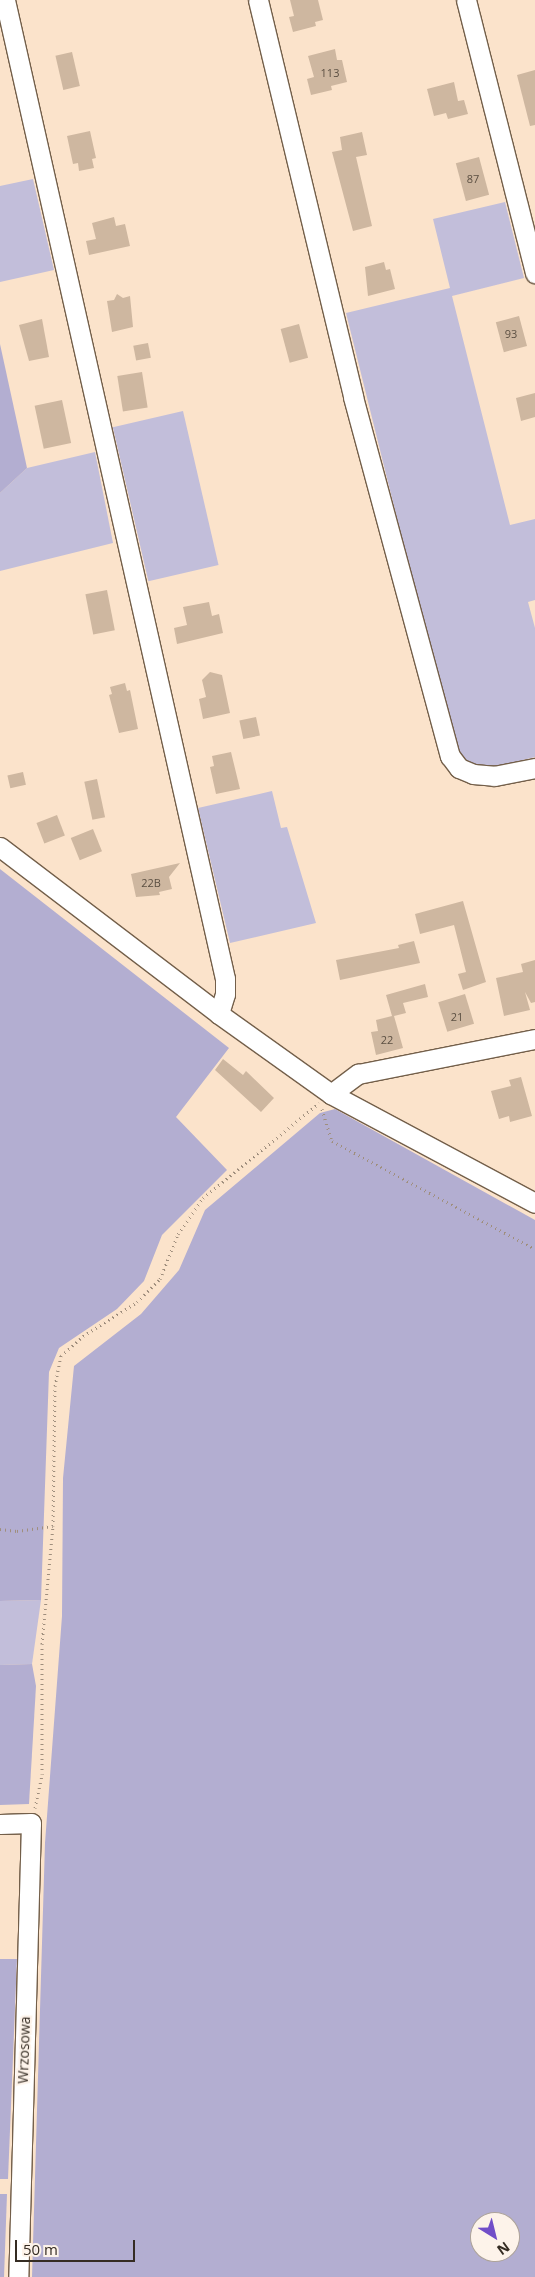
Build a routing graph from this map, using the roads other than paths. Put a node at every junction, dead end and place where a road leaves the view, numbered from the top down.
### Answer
1 (6, 0) edge
2 (258, 0) edge
3 (466, 0) edge
4 (535, 273) edge
5 (535, 768) edge
6 (0, 846) edge
7 (219, 1014) junction
8 (535, 1039) edge
9 (326, 1101) junction
10 (535, 1203) edge
11 (0, 1824) edge
12 (18, 2277) edge

1 - 7 street
2 - 5 street
3 - 4 street
6 - 7 street
7 - 9 street
8 - 9 street
9 - 10 street
11 - 12 street, Wrzosowa

